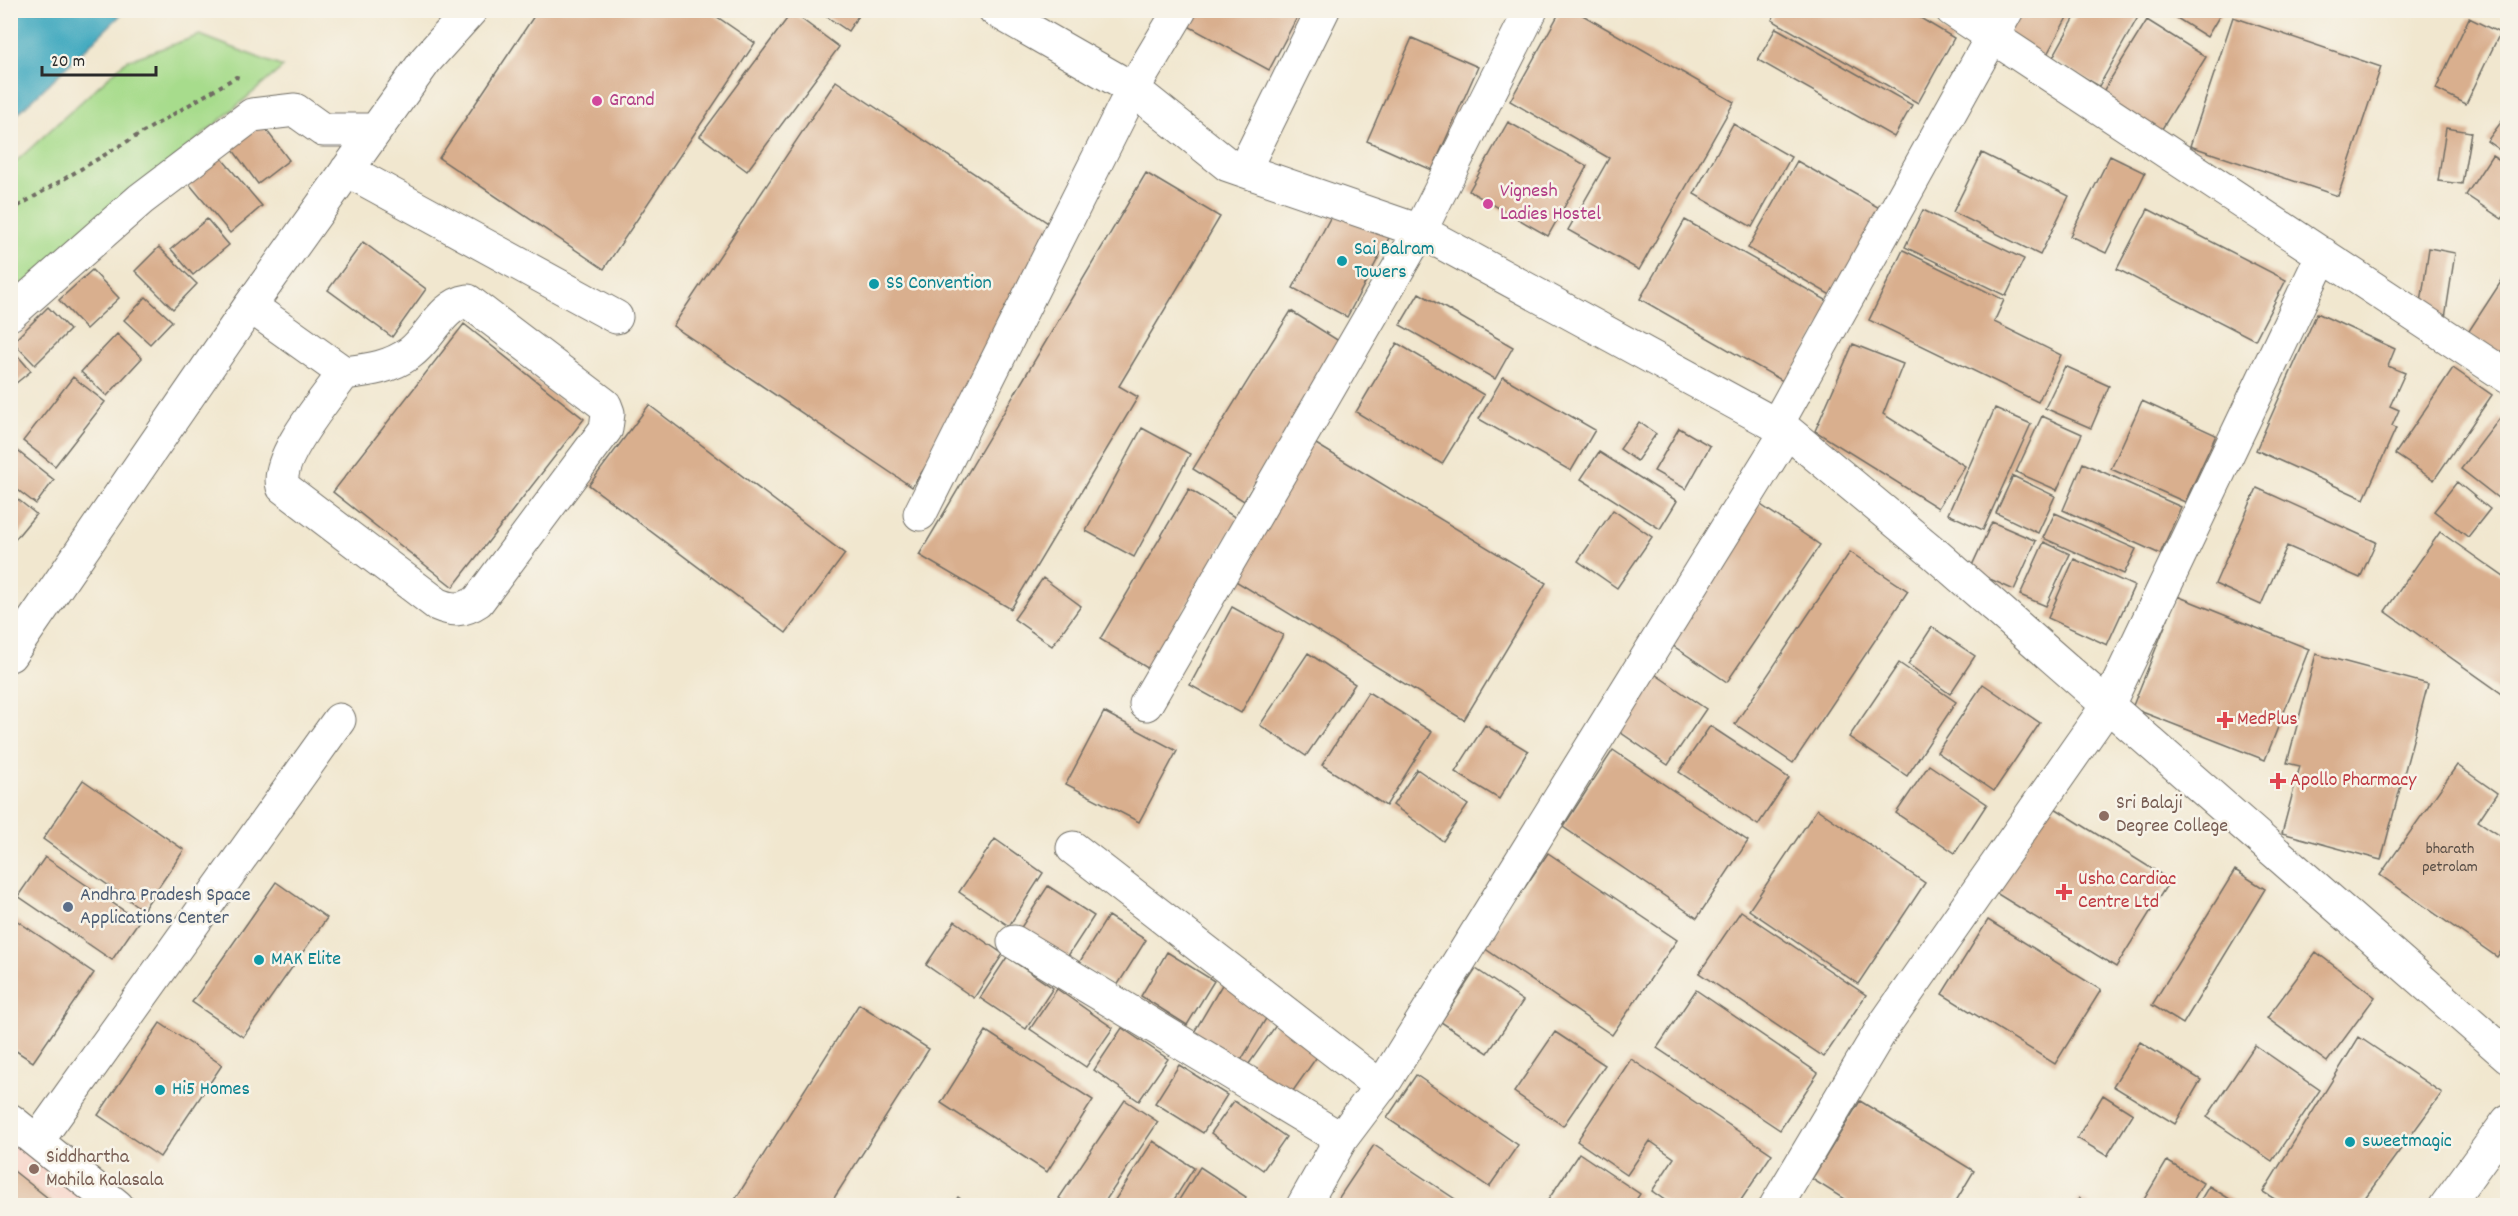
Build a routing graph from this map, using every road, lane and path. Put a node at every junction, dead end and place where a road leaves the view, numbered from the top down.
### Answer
1 (471, 10) edge
2 (995, 10) edge
3 (1180, 10) edge
4 (1323, 10) edge
5 (1531, 10) edge
6 (1952, 10) edge
7 (2000, 24) edge
8 (246, 80) dead end
9 (1133, 89) junction
10 (376, 129) junction
11 (347, 170) junction
12 (1244, 171) junction
13 (10, 212) edge
14 (1420, 231) junction
15 (2323, 254) junction
16 (250, 306) junction
17 (10, 314) edge
18 (616, 317) dead end
19 (344, 373) junction
20 (2508, 377) edge
21 (1782, 427) junction
22 (920, 514) dead end
23 (10, 655) edge
24 (1146, 704) dead end
25 (2108, 705) junction
26 (339, 720) dead end
27 (1073, 848) dead end
28 (1014, 942) dead end
29 (2508, 1056) edge
30 (1381, 1088) junction
31 (10, 1120) edge
32 (2508, 1121) edge
33 (1341, 1139) junction
34 (38, 1140) junction
35 (117, 1206) edge
36 (1303, 1206) edge
37 (1776, 1206) edge
38 (2446, 1206) edge

1 - 10 street
2 - 9 street
3 - 9 street
4 - 12 street
5 - 14 street
6 - 7 street
7 - 15 street
7 - 21 street
8 - 13 path
9 - 12 street
9 - 22 street
10 - 11 street
10 - 17 street
11 - 16 street
11 - 18 street
12 - 14 street
14 - 21 street
14 - 24 street
15 - 20 street
15 - 25 street
16 - 19 street
16 - 23 street
19 - 19 street
21 - 25 street
21 - 30 street
25 - 29 street
25 - 37 street
26 - 34 street
27 - 30 street
28 - 33 street
30 - 33 street
31 - 34 street
32 - 38 street
33 - 36 street
34 - 35 street

